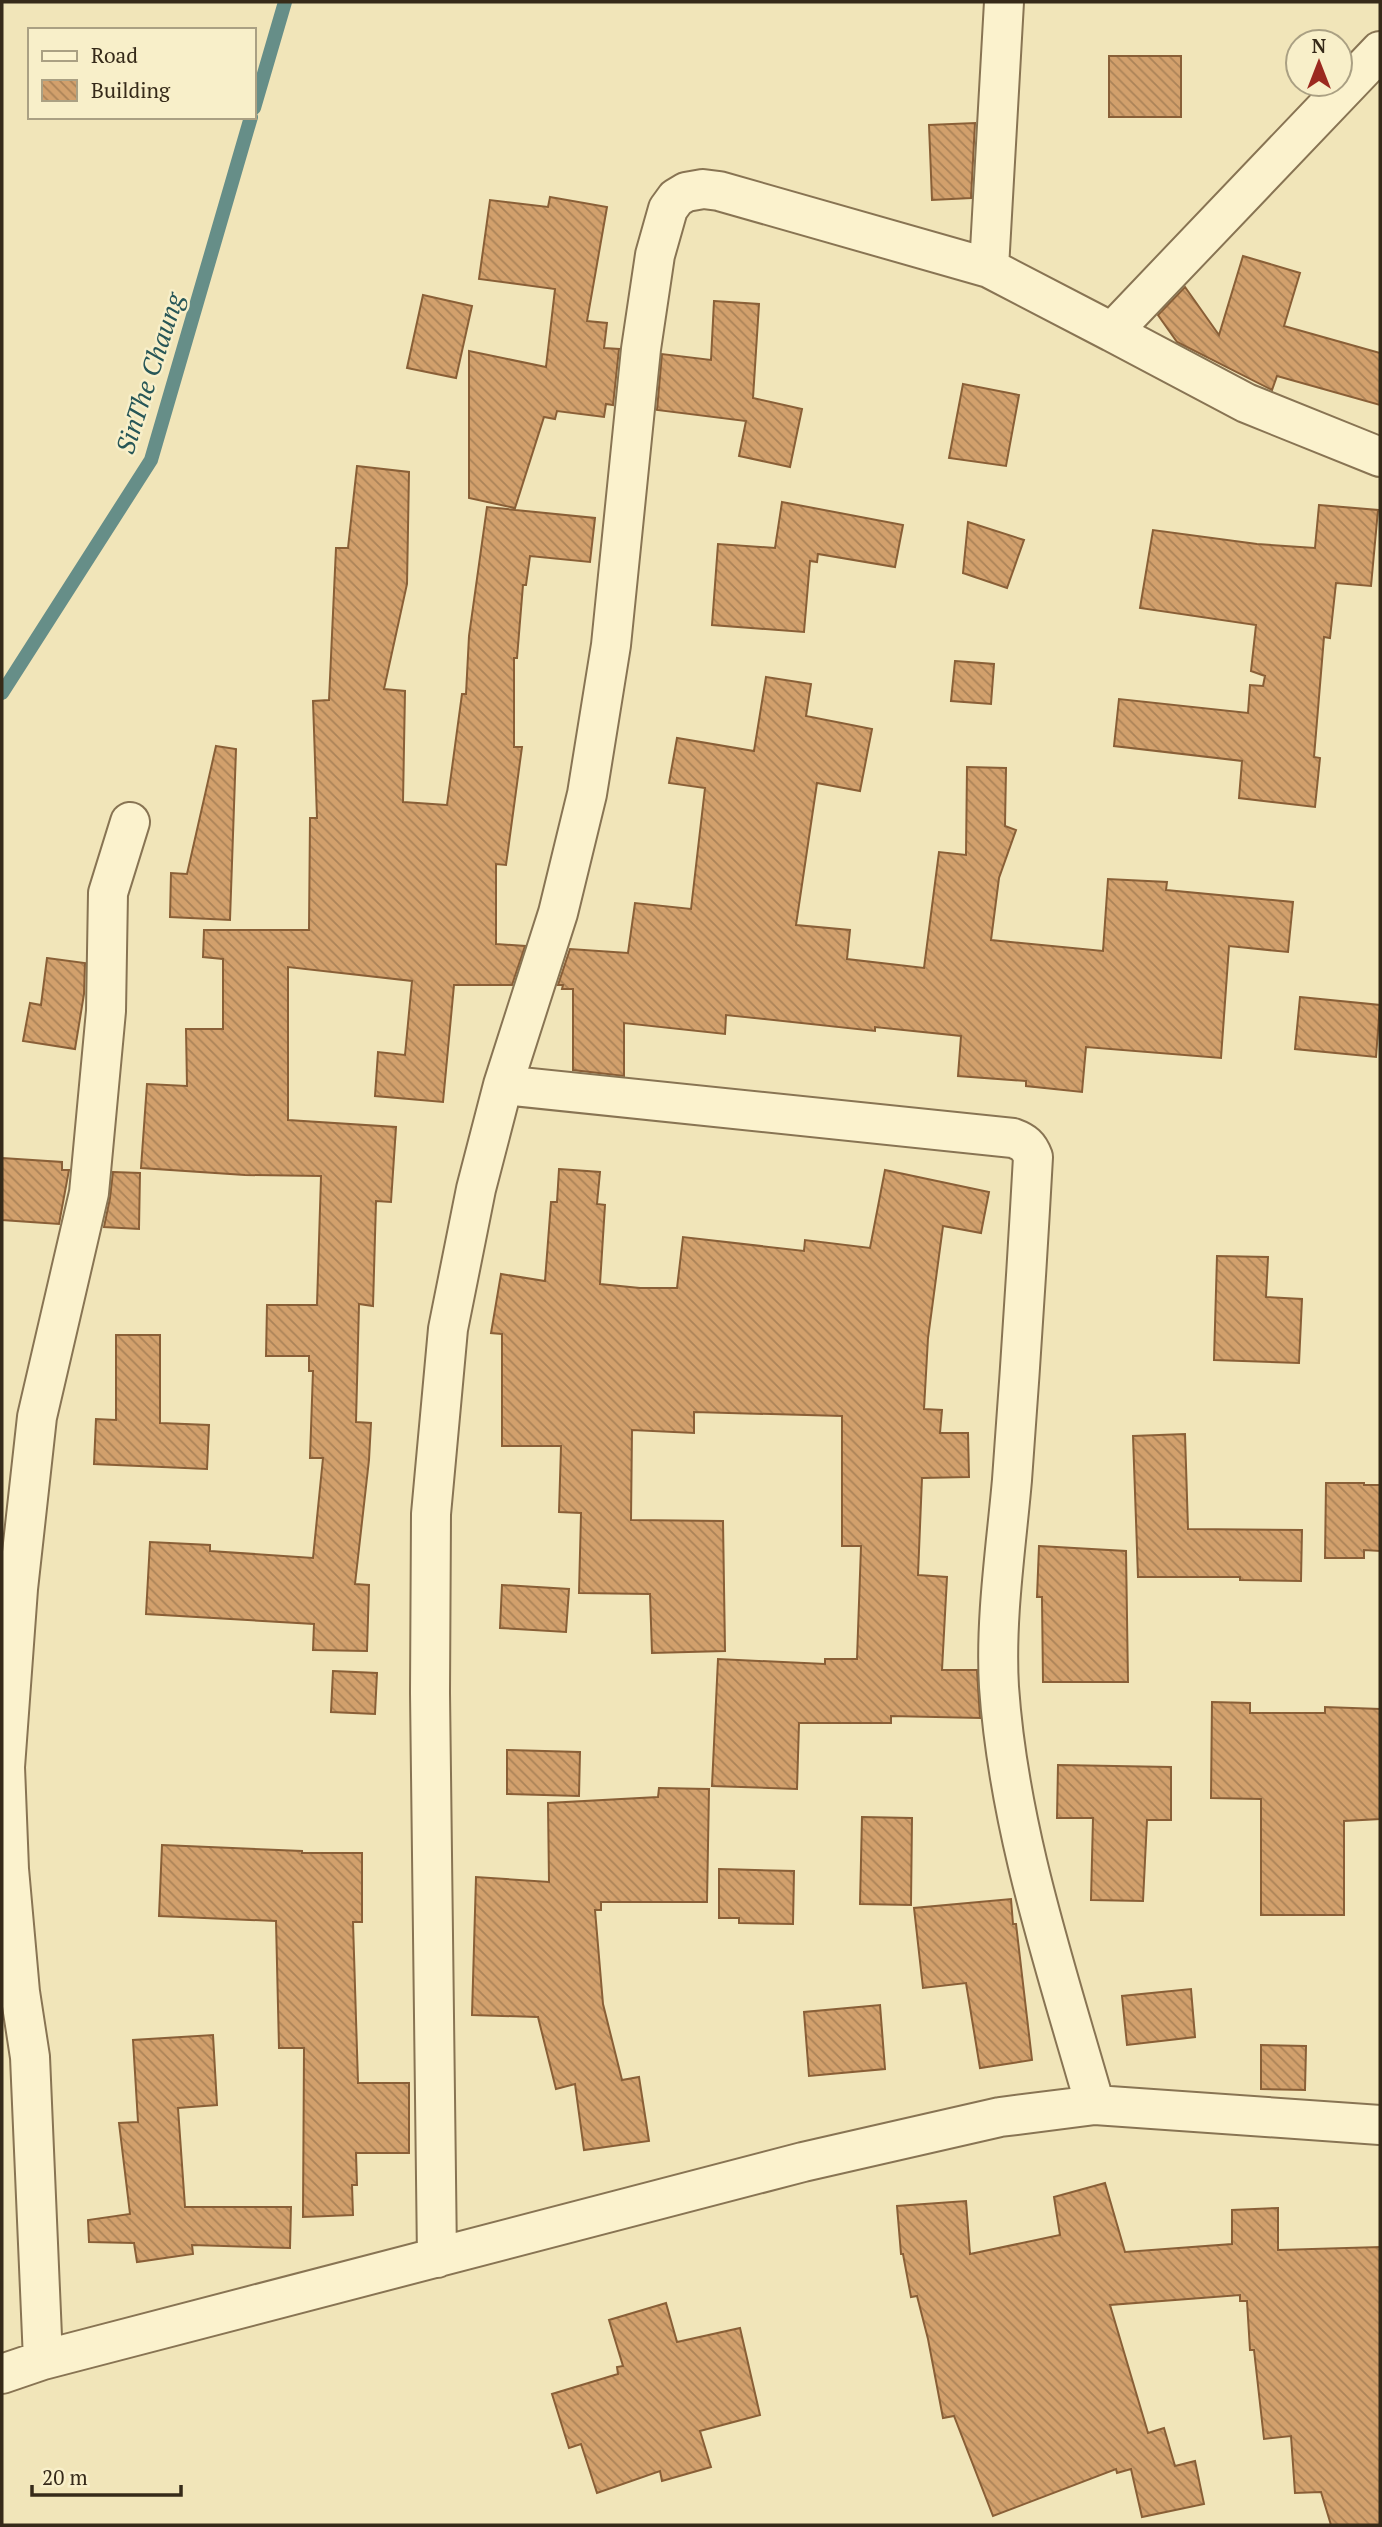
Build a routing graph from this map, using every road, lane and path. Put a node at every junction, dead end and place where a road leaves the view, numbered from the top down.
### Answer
1 (1004, 2) edge
2 (1380, 51) edge
3 (989, 268) junction
4 (1112, 332) junction
5 (1380, 457) edge
6 (130, 822) dead end
7 (503, 1085) junction
8 (1095, 2105) junction
9 (1380, 2125) edge
10 (437, 2258) junction
11 (43, 2360) junction
12 (2, 2374) edge

1 - 3 street
2 - 4 street
3 - 4 street
3 - 7 street
4 - 5 street
6 - 11 street
7 - 8 street
7 - 10 street
8 - 9 street
8 - 10 street
10 - 11 street
11 - 12 street

